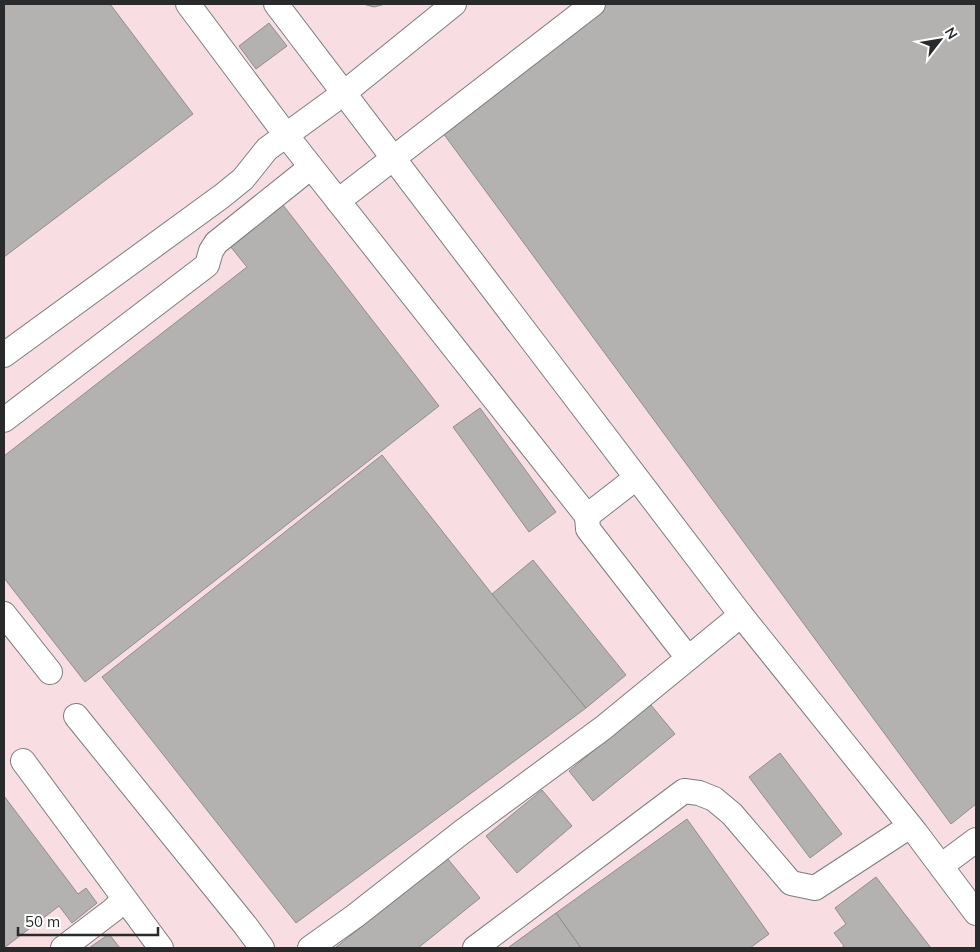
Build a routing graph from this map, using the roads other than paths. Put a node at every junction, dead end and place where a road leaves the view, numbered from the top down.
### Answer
1 (188, 4) edge
2 (276, 4) edge
3 (454, 4) edge
4 (593, 4) edge
5 (344, 93) junction
6 (286, 135) junction
7 (392, 158) junction
8 (310, 167) junction
9 (338, 200) junction
10 (4, 355) edge
11 (4, 420) edge
12 (636, 478) junction
13 (586, 516) junction
14 (4, 614) edge
15 (741, 615) junction
16 (688, 658) junction
17 (50, 672) dead end
18 (76, 716) dead end
19 (23, 761) dead end
20 (910, 826) junction
21 (976, 840) edge
22 (941, 866) junction
23 (124, 899) junction
24 (976, 913) edge
25 (63, 948) edge
26 (160, 948) edge
27 (262, 948) edge
28 (310, 948) edge
29 (475, 948) edge

1 - 6 lane
2 - 5 lane
3 - 5 lane
4 - 7 lane
5 - 6 lane
5 - 7 lane
6 - 8 lane
6 - 10 lane
7 - 9 lane
7 - 12 lane
8 - 9 lane
8 - 11 lane
9 - 13 lane
12 - 13 lane
12 - 15 lane
13 - 16 lane
14 - 17 lane
15 - 16 lane
15 - 20 lane
16 - 28 lane
18 - 27 lane
19 - 23 lane
20 - 22 lane
20 - 29 lane
21 - 22 lane
22 - 24 lane
23 - 25 lane
23 - 26 lane

